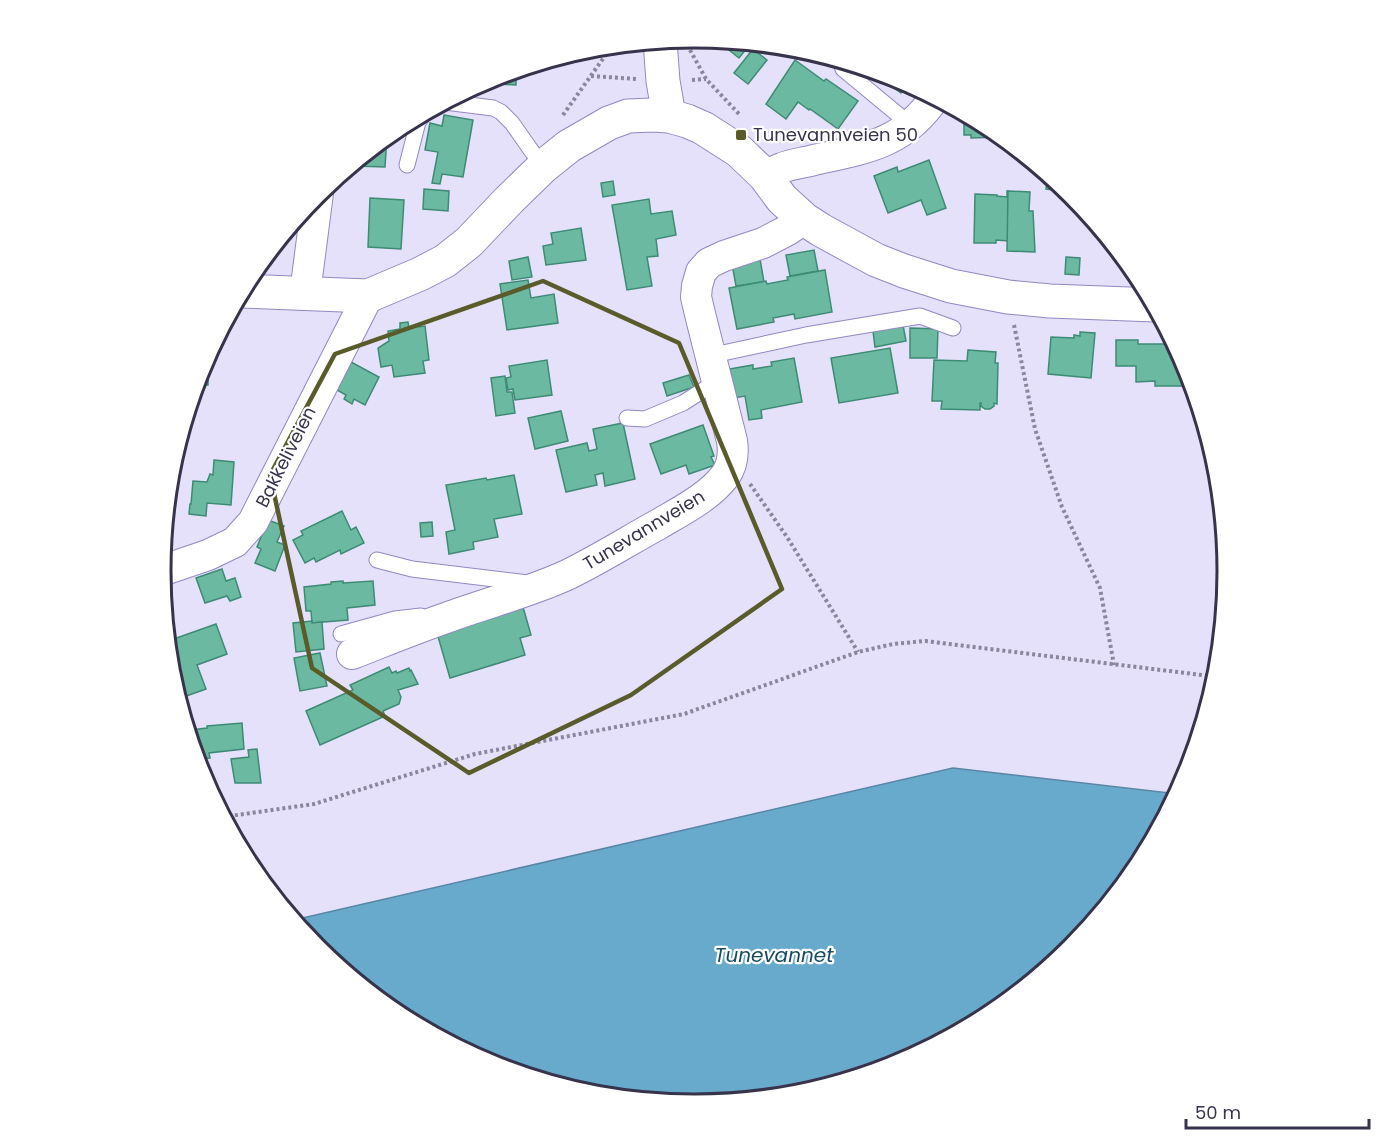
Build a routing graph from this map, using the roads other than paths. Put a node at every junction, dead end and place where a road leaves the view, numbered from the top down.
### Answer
1 (673, 49) edge
2 (845, 70) edge
3 (460, 104) edge
4 (930, 104) edge
5 (669, 116) junction
6 (909, 125) junction
7 (416, 128) edge
8 (407, 165) dead end
9 (544, 166) junction
10 (765, 176) junction
11 (316, 211) edge
12 (804, 219) junction
13 (254, 291) edge
14 (305, 293) junction
15 (368, 296) junction
16 (1145, 305) edge
17 (953, 328) dead end
18 (713, 369) junction
19 (627, 418) dead end
20 (377, 560) dead end
21 (171, 568) edge
22 (543, 584) junction
23 (346, 644) dead end

1 - 5 street
2 - 6 lane
3 - 9 lane
4 - 6 street
5 - 9 street
5 - 10 street
6 - 10 street
7 - 8 lane
9 - 15 street
10 - 12 street
11 - 14 street
12 - 16 street
12 - 18 street
13 - 14 street
14 - 15 street
15 - 21 street, Bakkeliveien
17 - 18 lane
18 - 19 lane
18 - 22 street, Tunevannveien
20 - 22 lane
22 - 23 street, Tunevannveien

